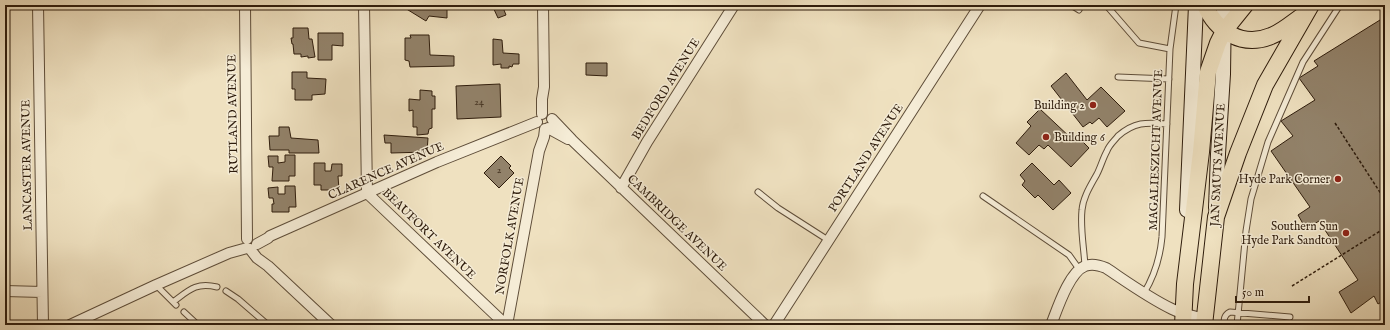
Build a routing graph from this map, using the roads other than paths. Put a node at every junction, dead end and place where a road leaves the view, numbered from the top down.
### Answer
1 (38, 5) edge
2 (245, 5) edge
3 (364, 5) edge
4 (543, 5) edge
5 (734, 5) edge
6 (980, 5) edge
7 (1071, 5) edge
8 (1106, 5) edge
9 (1176, 5) edge
10 (1196, 5) edge
11 (1205, 5) edge
12 (1224, 5) edge
13 (1245, 5) edge
14 (1340, 5) edge
15 (1080, 10) dead end
16 (1308, 10) edge
17 (1224, 31) junction
18 (1170, 49) junction
19 (1118, 77) dead end
20 (1169, 79) junction
21 (544, 121) junction
22 (1167, 124) junction
23 (621, 188) junction
24 (758, 192) dead end
25 (367, 193) junction
26 (983, 196) dead end
27 (1216, 217) junction
28 (828, 240) junction
29 (251, 243) junction
30 (1082, 268) junction
31 (1185, 284) junction
32 (156, 285) junction
33 (217, 287) dead end
34 (5, 291) edge
35 (226, 291) dead end
36 (42, 292) junction
37 (1144, 293) junction
38 (184, 312) dead end
39 (1238, 313) junction
40 (1290, 317) dead end
41 (1183, 319) edge
42 (1204, 322) edge
43 (43, 325) edge
44 (70, 325) edge
45 (198, 325) edge
46 (268, 325) edge
47 (331, 325) edge
48 (507, 325) edge
49 (765, 325) edge
50 (774, 325) edge
51 (1051, 325) edge
52 (1224, 325) edge
53 (1236, 325) edge

1 - 36 street, LANCASTER AVENUE
2 - 29 street, RUTLAND AVENUE
3 - 25 street, BEAUFORT AVENUE
4 - 21 street
5 - 23 street, BEDFORD AVENUE
6 - 28 street, PORTLAND AVENUE
7 - 15 lane
8 - 18 lane
9 - 18 lane, MAGALIESZICHT AVENUE
10 - 31 main road
11 - 17 main road
12 - 17 main road, JAN SMUTS AVENUE
13 - 17 main road
14 - 39 lane
16 - 17 main road
16 - 27 main road
17 - 27 main road, JAN SMUTS AVENUE
17 - 31 main road
18 - 20 lane, MAGALIESZICHT AVENUE
19 - 20 lane
20 - 22 lane, MAGALIESZICHT AVENUE
21 - 23 street, CAMBRIDGE AVENUE
21 - 25 street, CLARENCE AVENUE
21 - 48 street, NORFOLK AVENUE
22 - 30 lane
22 - 37 lane, MAGALIESZICHT AVENUE
23 - 49 street, CAMBRIDGE AVENUE
24 - 28 lane
25 - 29 street, CLARENCE AVENUE
25 - 48 street, BEAUFORT AVENUE
26 - 30 lane
27 - 42 main road, JAN SMUTS AVENUE
28 - 50 street, PORTLAND AVENUE
29 - 32 street, CLARENCE AVENUE
29 - 47 street, RUTLAND AVENUE
30 - 37 street
30 - 51 street
31 - 41 main road
32 - 33 lane
32 - 44 street, CLARENCE AVENUE
34 - 36 street
35 - 46 lane
36 - 43 street, LANCASTER AVENUE
37 - 41 street
38 - 45 lane
39 - 40 lane
39 - 52 lane
39 - 53 lane
41 - 42 street

